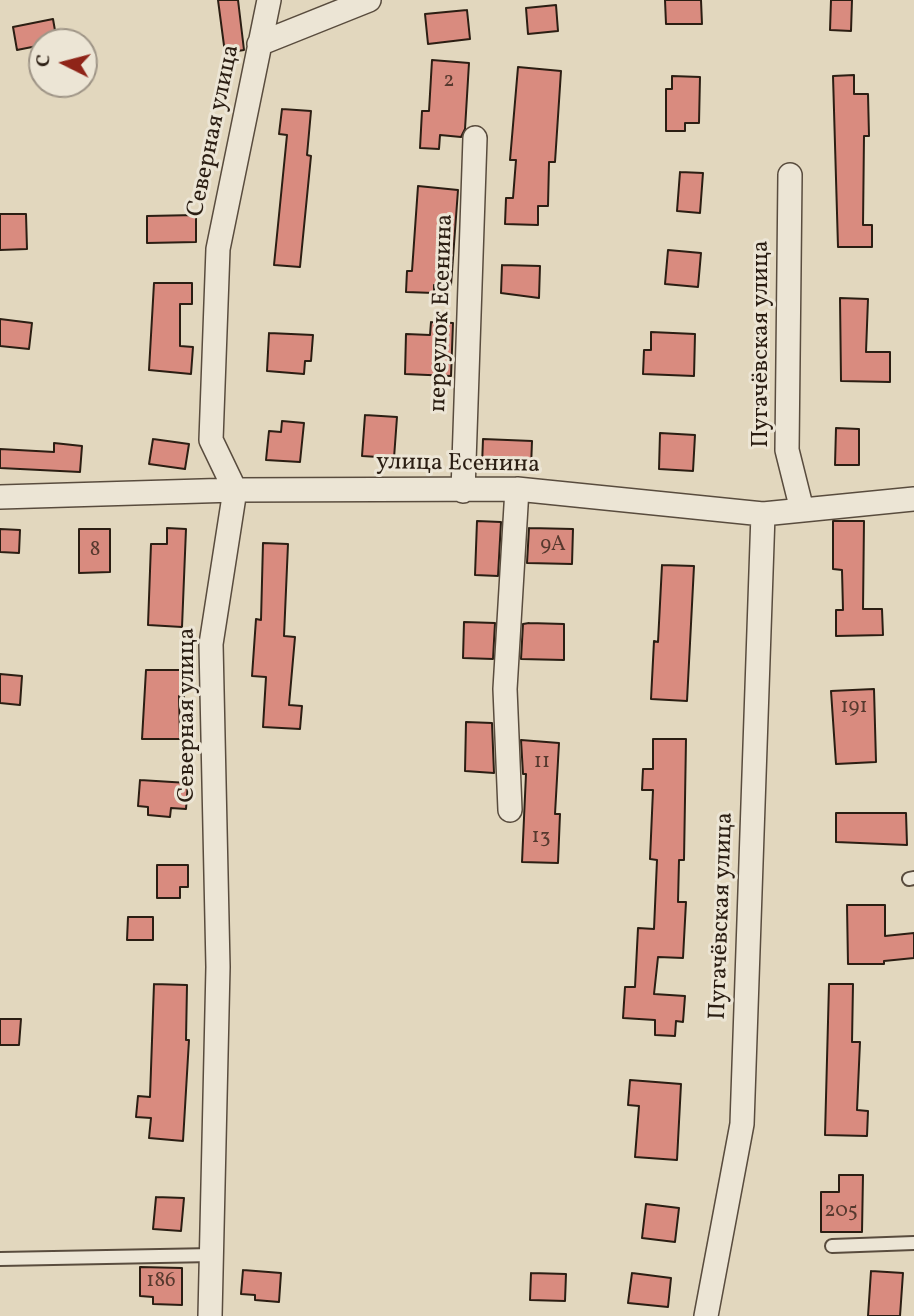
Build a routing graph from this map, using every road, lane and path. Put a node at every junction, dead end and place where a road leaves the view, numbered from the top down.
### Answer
1 (269, 0) edge
2 (369, 0) edge
3 (259, 44) junction
4 (475, 138) dead end
5 (790, 176) dead end
6 (517, 489) junction
7 (235, 490) junction
8 (463, 491) junction
9 (0, 497) edge
10 (914, 499) edge
11 (802, 510) junction
12 (763, 514) junction
13 (510, 810) dead end
14 (914, 1242) edge
15 (832, 1246) dead end
16 (213, 1255) junction
17 (0, 1259) edge
18 (210, 1316) edge
19 (706, 1316) edge

1 - 3 street, Северная улица
2 - 3 street
3 - 7 street, Северная улица
4 - 8 street, переулок Есенина
5 - 11 street, Пугачёвская улица
6 - 8 street, улица Есенина
6 - 12 street, улица Есенина
6 - 13 street
7 - 8 street, улица Есенина
7 - 9 street, улица Есенина
7 - 16 street, Северная улица
10 - 11 street, улица Есенина
11 - 12 street, улица Есенина
12 - 19 street, Пугачёвская улица
14 - 15 lane
16 - 17 lane
16 - 18 street, Северная улица

